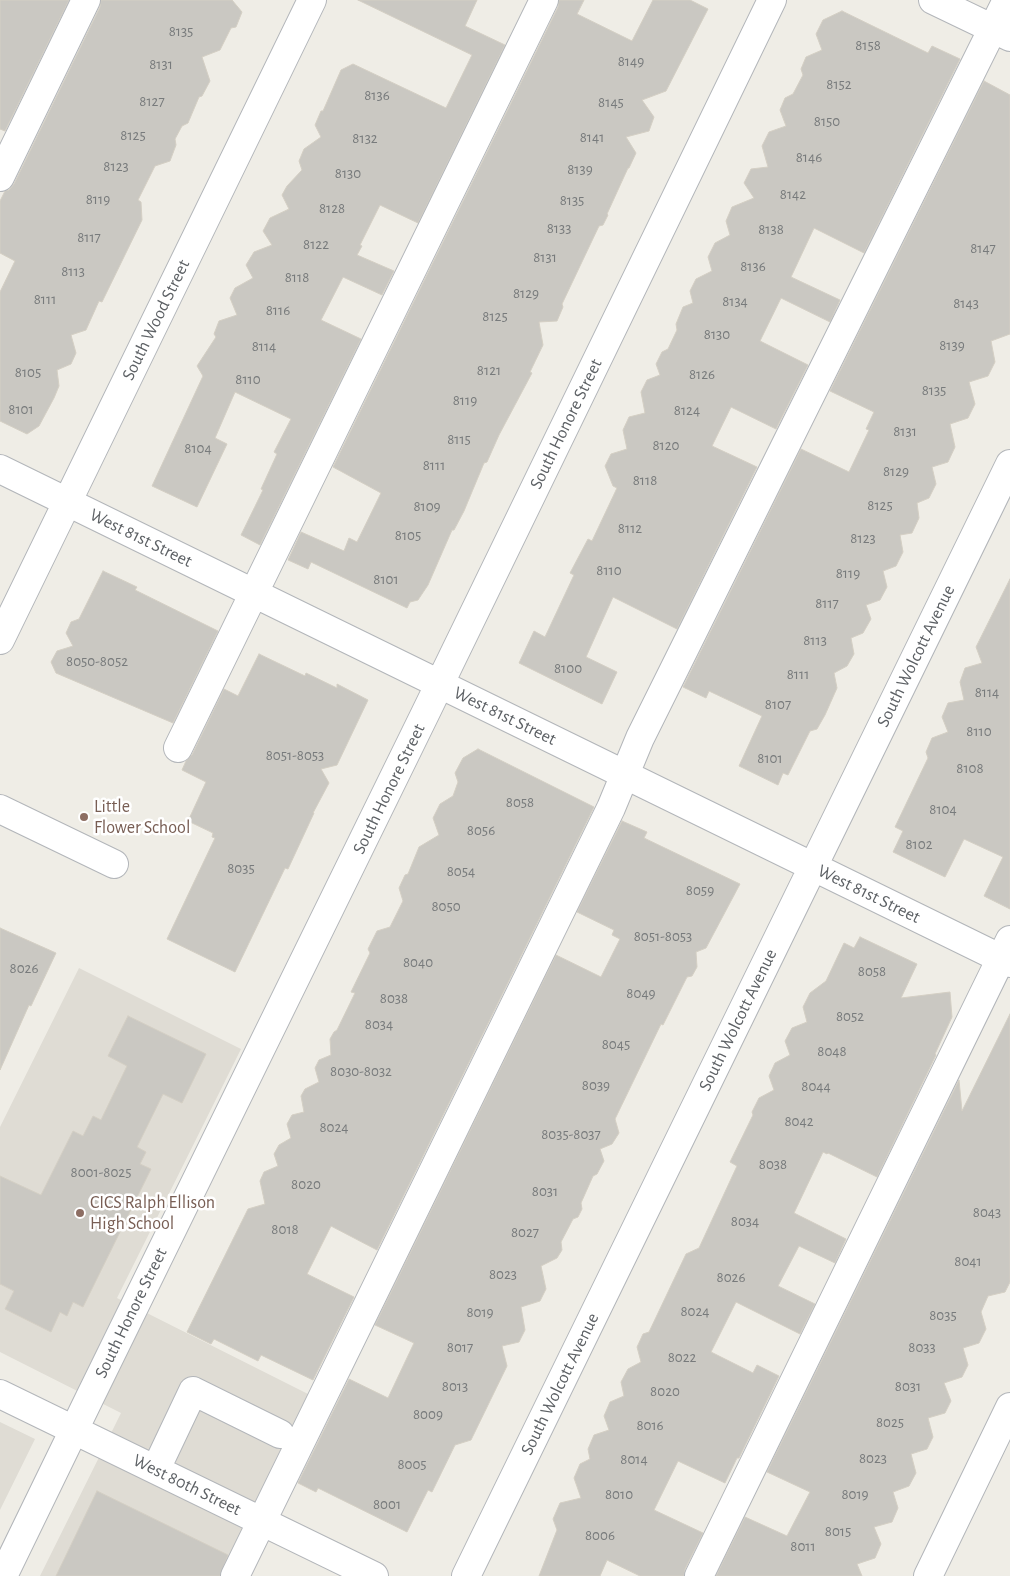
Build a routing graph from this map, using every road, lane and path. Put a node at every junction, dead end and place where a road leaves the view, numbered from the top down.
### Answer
1 (86, 0) edge
2 (312, 0) edge
3 (544, 0) edge
4 (772, 0) edge
5 (933, 0) edge
6 (1007, 0) edge
7 (1001, 33) edge
8 (0, 177) edge
9 (1010, 464) edge
10 (0, 469) edge
11 (67, 502) junction
12 (253, 593) junction
13 (0, 640) edge
14 (440, 684) junction
15 (178, 748) dead end
16 (625, 774) junction
17 (0, 809) edge
18 (114, 864) dead end
19 (813, 867) junction
20 (1007, 954) edge
21 (0, 1394) edge
22 (1010, 1407) edge
23 (74, 1429) junction
24 (280, 1434) dead end
25 (156, 1469) junction
26 (262, 1521) junction
27 (3, 1576) edge
28 (235, 1576) edge
29 (374, 1576) edge
30 (466, 1576) edge
31 (699, 1576) edge
32 (928, 1576) edge

1 - 8 street
2 - 11 street, South Wood Street
3 - 12 street
4 - 14 street, South Honore Street
5 - 7 street
6 - 7 street
7 - 16 street
9 - 19 street, South Wolcott Avenue
10 - 11 street, West 81st Street
11 - 12 street, West 81st Street
11 - 13 street, South Wood Street
12 - 14 street, West 81st Street
12 - 15 street
14 - 16 street, West 81st Street
14 - 23 street, South Honore Street
16 - 19 street, West 81st Street
16 - 26 street
17 - 18 street
19 - 20 street, West 81st Street
19 - 30 street, South Wolcott Avenue
20 - 31 street
21 - 23 street, West 80th Street
22 - 32 street
23 - 25 street, West 80th Street
23 - 27 street, South Honore Street
24 - 25 street
25 - 26 street, West 80th Street
26 - 28 street
26 - 29 street, West 80th Street

